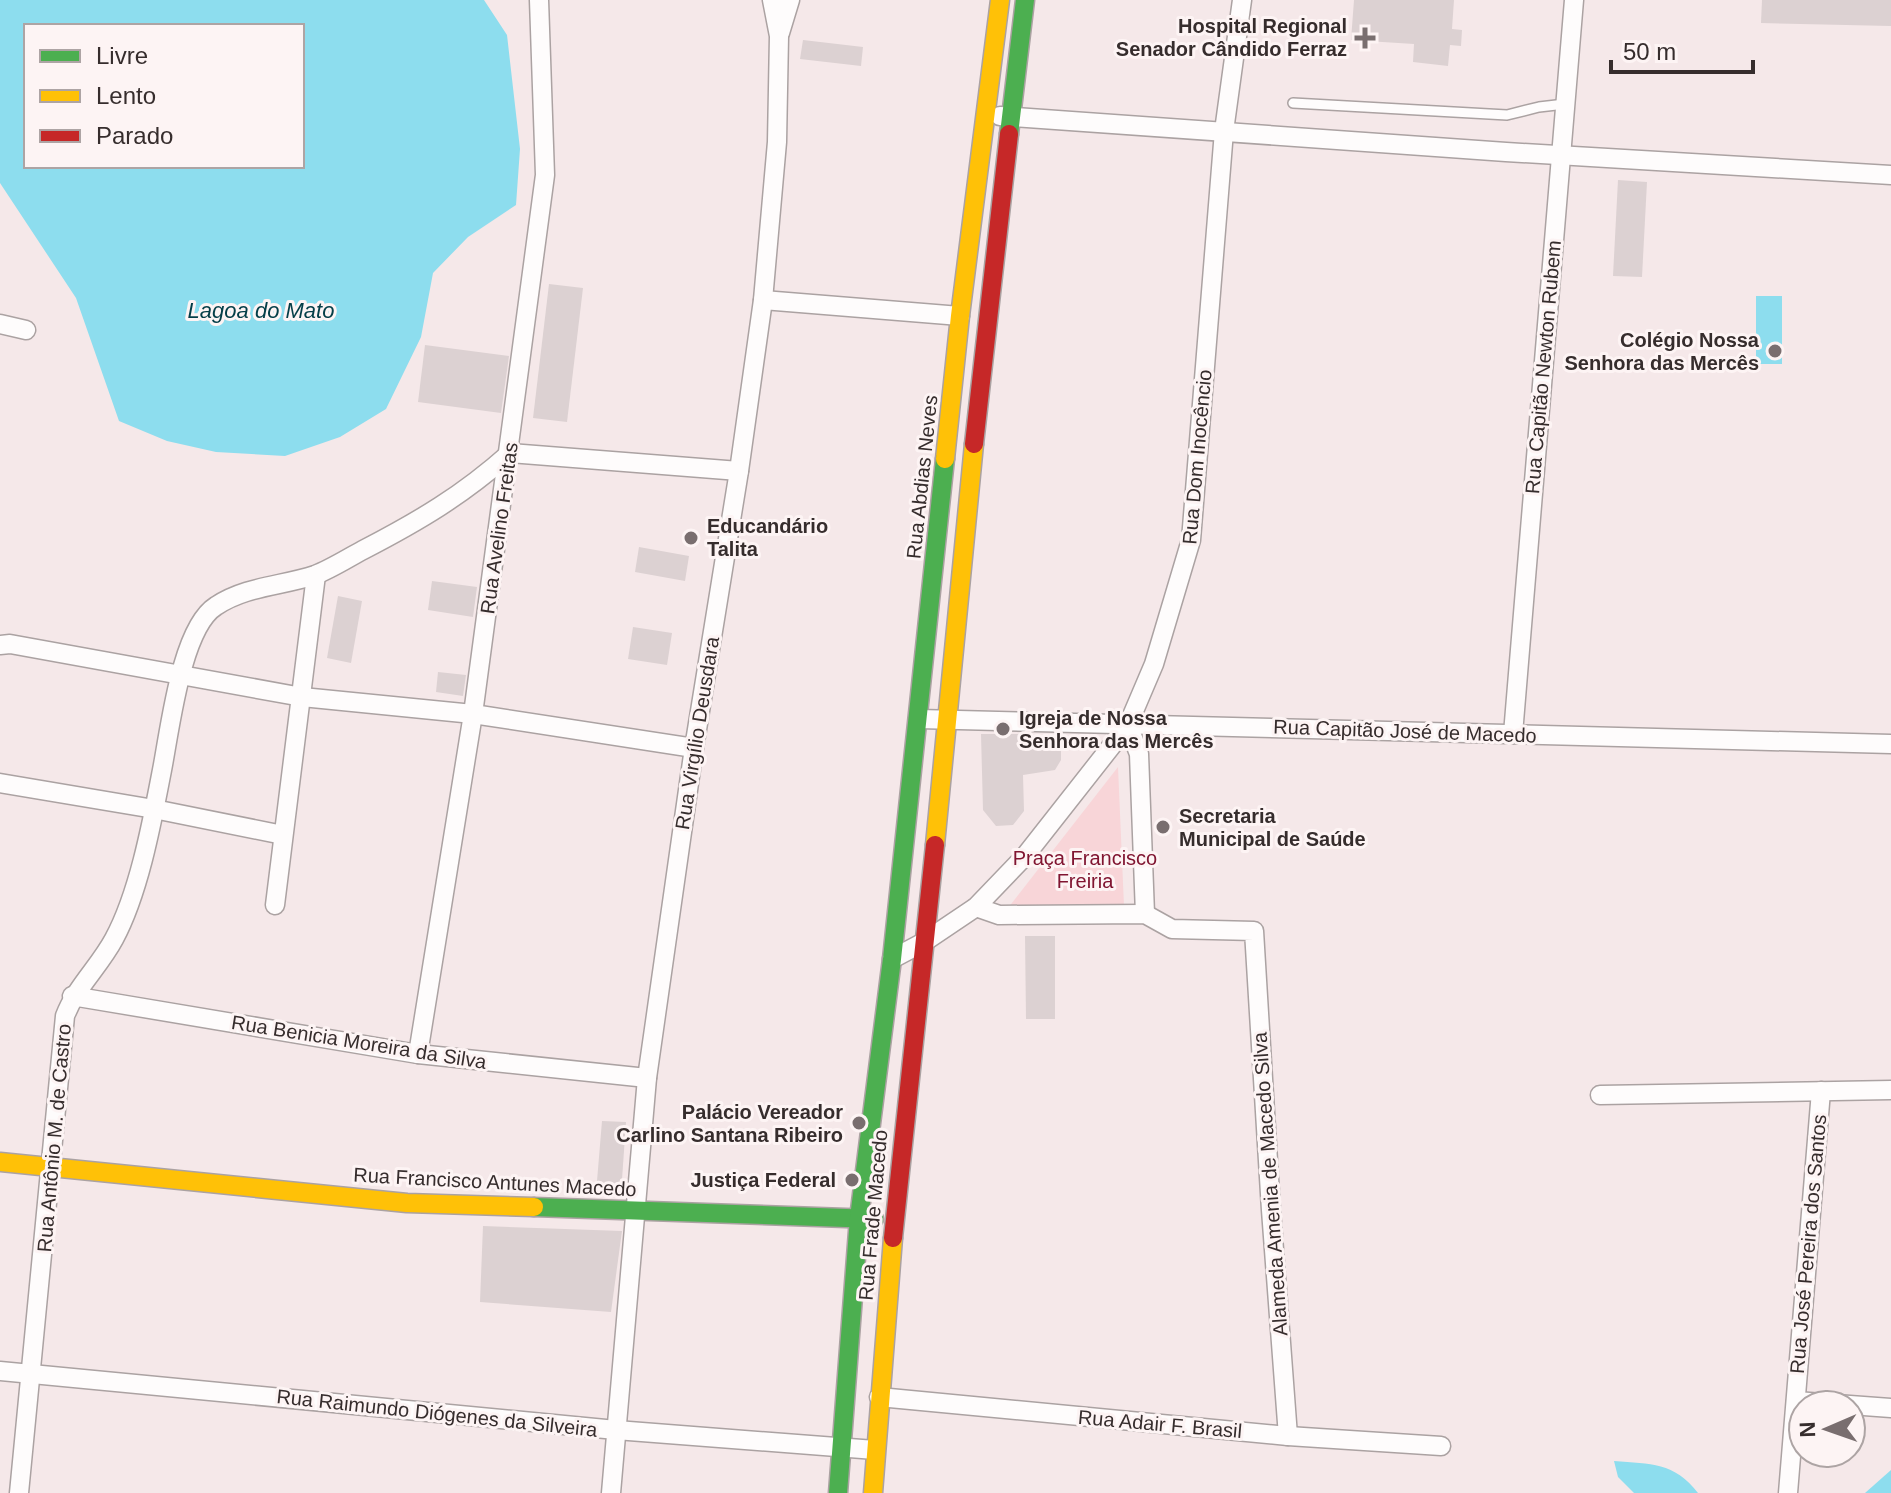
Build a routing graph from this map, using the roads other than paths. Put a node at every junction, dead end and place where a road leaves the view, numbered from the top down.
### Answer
1 (539, 0) edge
2 (772, 0) edge
3 (790, 0) edge
4 (1000, 0) edge
5 (1025, 0) edge
6 (1242, 0) edge
7 (1574, 0) edge
8 (996, 24) junction
9 (1022, 27) junction
10 (779, 36) junction
11 (1293, 103) dead end
12 (1565, 104) junction
13 (986, 116) junction
14 (1012, 117) junction
15 (1224, 131) junction
16 (1561, 155) junction
17 (1891, 175) edge
18 (763, 300) junction
19 (960, 316) junction
20 (0, 324) edge
21 (26, 330) dead end
22 (949, 427) junction
23 (975, 430) junction
24 (510, 453) junction
25 (739, 471) junction
26 (316, 575) junction
27 (0, 645) edge
28 (180, 677) junction
29 (302, 697) junction
30 (473, 714) junction
31 (919, 719) junction
32 (948, 720) junction
33 (1128, 725) junction
34 (1513, 734) junction
35 (1891, 744) edge
36 (694, 748) junction
37 (0, 783) edge
38 (154, 809) junction
39 (283, 835) junction
40 (275, 905) dead end
41 (976, 907) junction
42 (1145, 914) junction
43 (924, 942) junction
44 (892, 959) junction
45 (72, 996) junction
46 (418, 1054) junction
47 (647, 1078) junction
48 (1891, 1090) edge
49 (1821, 1091) junction
50 (1600, 1095) dead end
51 (0, 1162) edge
52 (52, 1167) junction
53 (635, 1211) junction
54 (859, 1218) junction
55 (894, 1220) junction
56 (0, 1371) edge
57 (32, 1374) junction
58 (1797, 1389) edge
59 (879, 1397) junction
60 (1867, 1406) edge
61 (1891, 1408) edge
62 (616, 1430) junction
63 (1288, 1436) junction
64 (1441, 1446) dead end
65 (840, 1448) junction
66 (875, 1450) junction
67 (1790, 1469) edge
68 (19, 1493) edge
69 (611, 1493) edge
70 (838, 1493) edge
71 (873, 1493) edge
72 (1788, 1493) edge

1 - 24 street, Rua Avelino Freitas
2 - 10 street, Rua Virgílio Deusdara
3 - 10 street, Rua Virgílio Deusdara
4 - 8 main road, Rua Abdias Neves
5 - 9 main road
6 - 15 street, Rua Dom Inocêncio
7 - 12 street, Rua Capitão Newton Rubem
8 - 9 main road
8 - 13 main road, Rua Abdias Neves
9 - 14 main road
10 - 18 street, Rua Virgílio Deusdara
11 - 12 lane
12 - 16 street, Rua Capitão Newton Rubem
13 - 14 street
13 - 19 main road, Rua Abdias Neves
14 - 15 street
14 - 23 main road
15 - 16 street
15 - 33 street, Rua Dom Inocêncio
16 - 17 street
16 - 34 street, Rua Capitão Newton Rubem
18 - 19 street
18 - 25 street, Rua Virgílio Deusdara
19 - 22 main road, Rua Abdias Neves
20 - 21 street
22 - 23 main road
22 - 31 main road, Rua Abdias Neves
23 - 32 main road
24 - 25 street
24 - 26 street
24 - 30 street, Rua Avelino Freitas
25 - 36 street, Rua Virgílio Deusdara
26 - 28 street, Rua Antônio M. de Castro
26 - 29 street
27 - 28 street
28 - 29 street
28 - 38 street, Rua Antônio M. de Castro
29 - 30 street
29 - 39 street
30 - 36 street
30 - 46 street, Rua Avelino Freitas
31 - 32 street, Rua Capitão José de Macedo
31 - 44 main road, Rua Abdias Neves
32 - 33 street, Rua Capitão José de Macedo
32 - 43 main road
33 - 34 street, Rua Capitão José de Macedo
33 - 41 street, Rua Dom Inocêncio
33 - 42 street
34 - 35 street, Rua Capitão José de Macedo
36 - 47 street, Rua Virgílio Deusdara
37 - 38 street
38 - 39 street
38 - 45 street, Rua Antônio M. de Castro
39 - 40 street
41 - 42 street
41 - 43 street, Rua Dom Inocêncio
42 - 63 street, Alameda Amenia de Macedo Silva
43 - 44 street, Rua Dom Inocêncio
43 - 55 main road, Rua Frade Macedo
44 - 54 main road, Rua Frade Macedo
45 - 46 street, Rua Benicia Moreira da Silva
45 - 52 street, Rua Antônio M. de Castro
46 - 47 street, Rua Benicia Moreira da Silva
47 - 53 street, Rua Virgílio Deusdara
48 - 49 street
49 - 50 street
49 - 58 street, Rua José Pereira dos Santos
51 - 52 main road, Rua Francisco Antunes Macedo
52 - 53 main road, Rua Francisco Antunes Macedo
52 - 57 street, Rua Antônio M. de Castro
53 - 54 main road, Rua Francisco Antunes Macedo
53 - 62 street, Rua Virgílio Deusdara
54 - 55 main road, Rua Francisco Antunes Macedo
54 - 65 main road, Rua Frade Macedo
55 - 59 main road, Rua Frade Macedo
56 - 57 street, Rua Raimundo Diógenes da Silveira
57 - 62 street, Rua Raimundo Diógenes da Silveira
57 - 68 street, Rua Antônio M. de Castro
59 - 63 street, Rua Adair F. Brasil
59 - 66 main road, Rua Frade Macedo
60 - 61 street
62 - 65 street, Rua Raimundo Diógenes da Silveira
62 - 69 street, Rua Virgílio Deusdara
63 - 64 street, Rua Adair F. Brasil
65 - 66 street, Rua Raimundo Diógenes da Silveira
65 - 70 main road, Rua Frade Macedo
66 - 71 main road, Rua Frade Macedo
67 - 72 street, Rua José Pereira dos Santos

